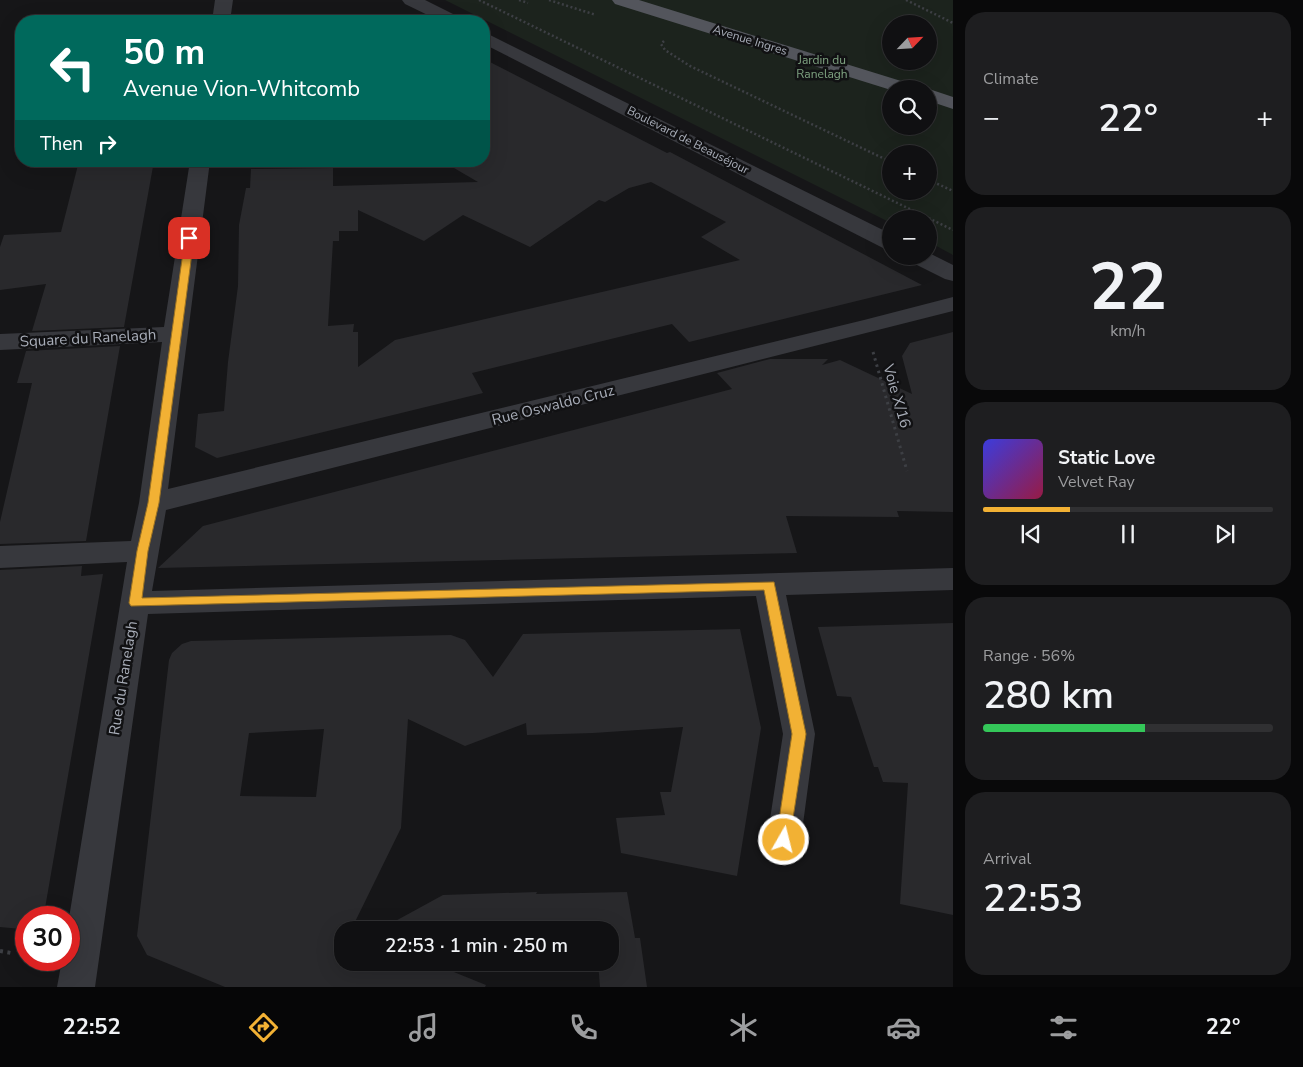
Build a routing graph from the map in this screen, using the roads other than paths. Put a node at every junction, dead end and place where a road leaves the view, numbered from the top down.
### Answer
1 (224, 0) edge
2 (412, 0) edge
3 (622, 0) edge
4 (222, 15) edge
5 (442, 15) edge
6 (490, 40) edge
7 (882, 81) edge
8 (937, 98) edge
9 (953, 103) edge
10 (199, 167) edge
11 (882, 238) edge
12 (935, 265) edge
13 (953, 274) edge
14 (953, 304) edge
15 (175, 334) junction
16 (0, 342) edge
17 (153, 503) junction
18 (142, 551) junction
19 (0, 557) edge
20 (953, 579) edge
21 (769, 585) junction
22 (135, 603) junction
23 (784, 840) dead end
24 (76, 987) edge

1 - 4 street
2 - 5 street
3 - 7 main road, Avenue Ingres
6 - 11 street, Boulevard de Beauséjour
8 - 9 main road
10 - 15 street, Rue du Ranelagh
12 - 13 street
14 - 17 street, Rue Oswaldo Cruz
15 - 16 street, Square du Ranelagh
15 - 17 street, Rue du Ranelagh
17 - 18 street, Rue du Ranelagh
18 - 19 street
18 - 22 street, Rue du Ranelagh
20 - 21 street
21 - 22 street
21 - 23 street
22 - 24 street, Rue du Ranelagh

